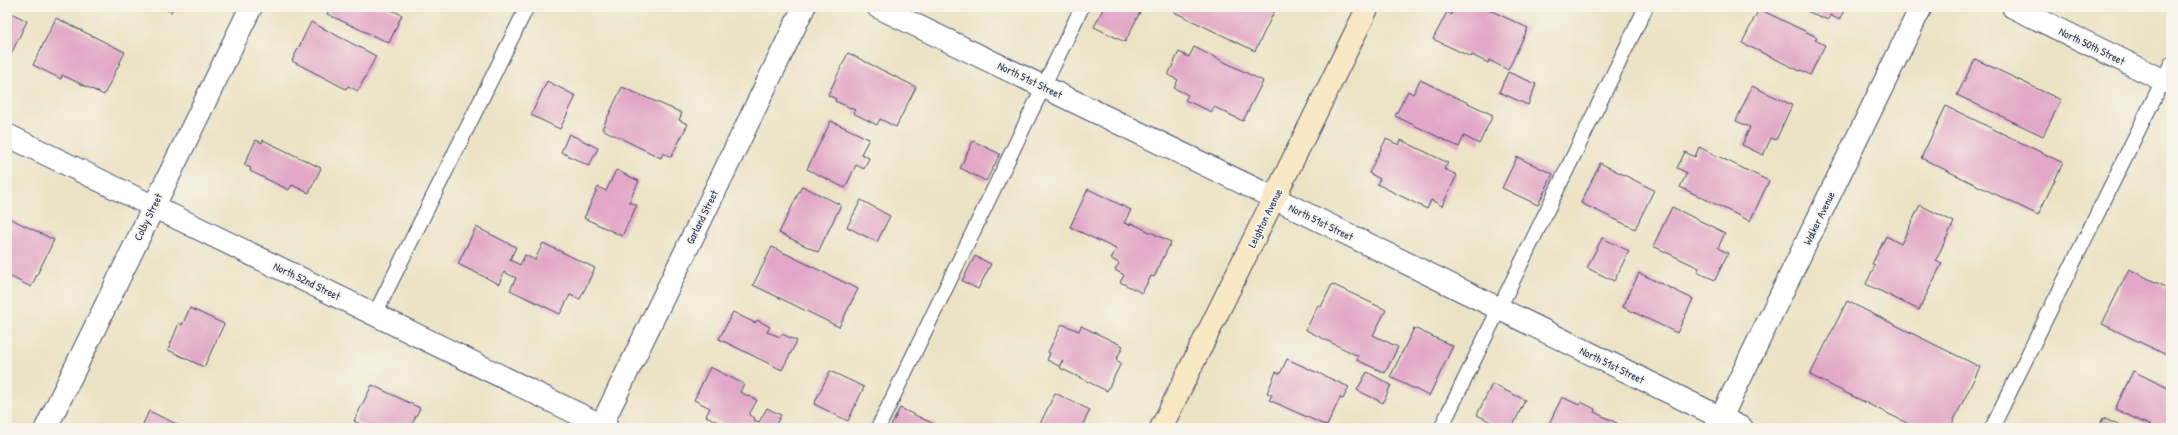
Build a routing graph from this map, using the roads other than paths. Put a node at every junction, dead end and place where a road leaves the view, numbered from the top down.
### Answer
1 (251, 7) edge
2 (527, 7) edge
3 (804, 7) edge
4 (878, 7) edge
5 (1082, 7) edge
6 (1368, 7) edge
7 (1646, 7) edge
8 (1921, 7) edge
9 (2013, 7) edge
10 (2168, 77) edge
11 (1043, 86) junction
12 (7, 135) edge
13 (1274, 198) junction
14 (153, 206) junction
15 (1500, 310) junction
16 (375, 314) junction
17 (1718, 423) edge
18 (603, 427) edge
19 (46, 428) edge
20 (878, 428) edge
21 (1161, 428) edge
22 (1441, 428) edge
23 (1742, 428) edge
24 (1992, 428) edge

1 - 14 street, Colby Street
2 - 16 lane
3 - 18 street, Garland Street
4 - 11 street, North 51st Street
5 - 11 lane
6 - 13 street, Leighton Avenue
7 - 15 lane
8 - 17 street, Walker Avenue
9 - 10 street, North 50th Street
10 - 24 lane
11 - 13 street, North 51st Street
11 - 20 lane
12 - 14 street, North 52nd Street
13 - 15 street, North 51st Street
13 - 21 street, Leighton Avenue
14 - 16 street, North 52nd Street
14 - 19 street, Colby Street
15 - 17 street, North 51st Street
15 - 22 lane
16 - 18 street, North 52nd Street
17 - 23 street, North 51st Street

